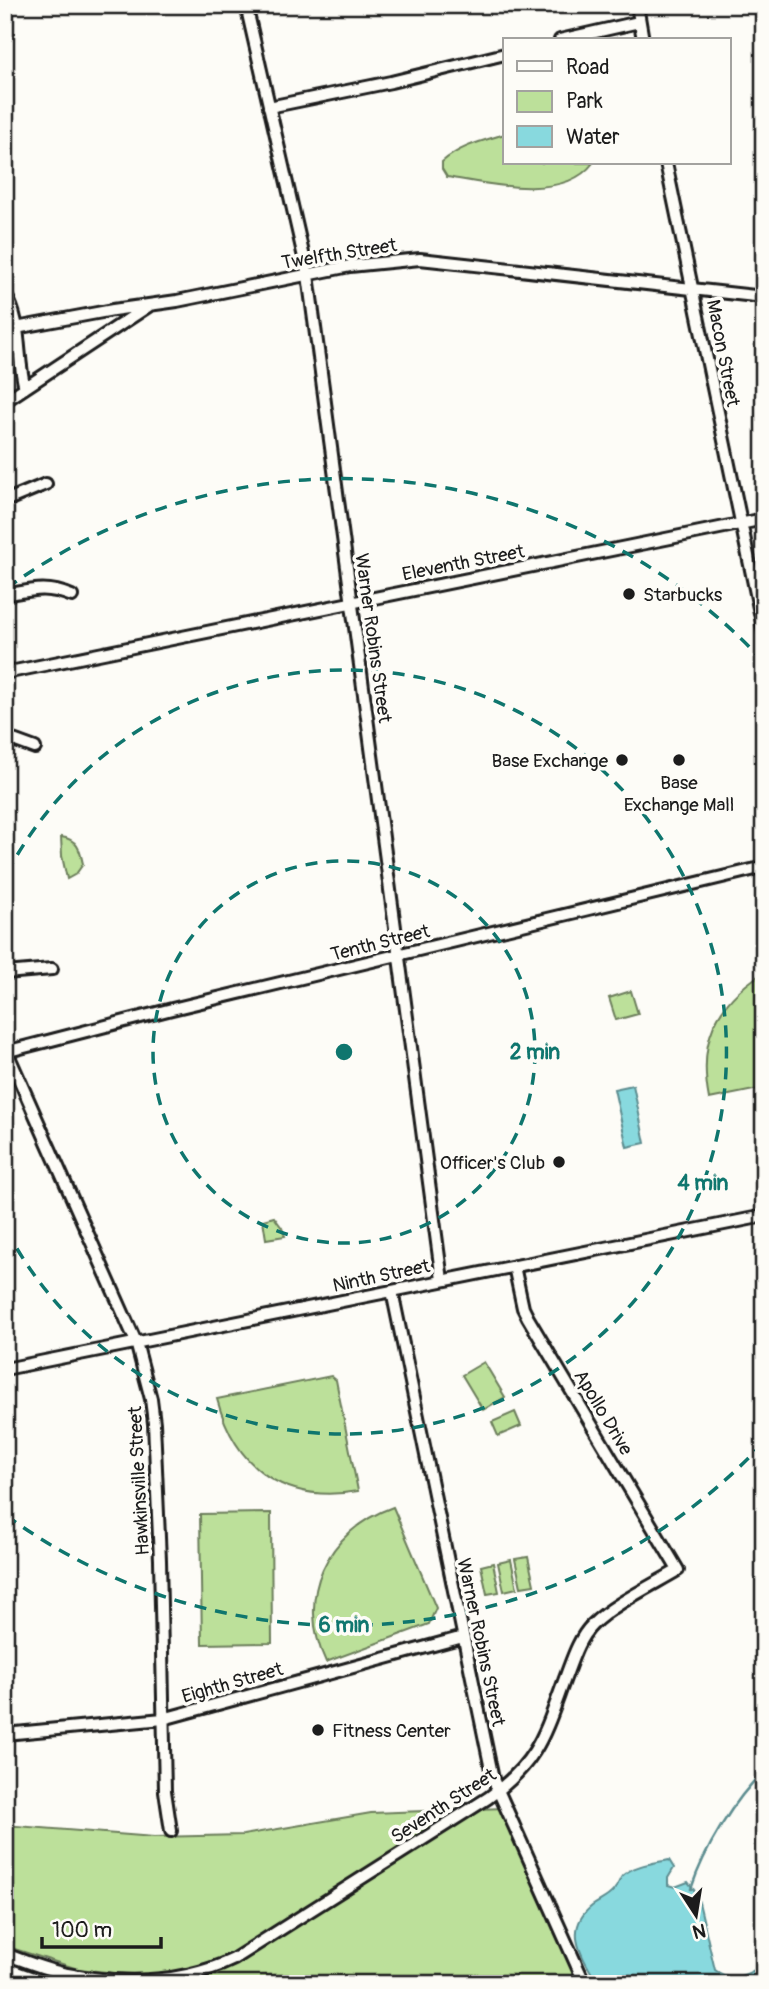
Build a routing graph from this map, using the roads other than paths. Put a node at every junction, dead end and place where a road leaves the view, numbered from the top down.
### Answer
1 (246, 5) edge
2 (637, 5) edge
3 (639, 22) junction
4 (569, 38) edge
5 (643, 38) edge
6 (503, 54) edge
7 (269, 107) junction
8 (666, 164) edge
9 (308, 275) junction
10 (694, 291) junction
11 (5, 294) edge
12 (764, 297) edge
13 (152, 304) junction
14 (18, 328) junction
15 (5, 330) edge
16 (25, 388) junction
17 (5, 401) edge
18 (46, 484) dead end
19 (5, 501) edge
20 (764, 519) edge
21 (741, 524) junction
22 (5, 595) edge
23 (72, 596) dead end
24 (352, 602) junction
25 (764, 632) edge
26 (5, 673) edge
27 (5, 737) edge
28 (35, 748) dead end
29 (764, 867) edge
30 (399, 955) junction
31 (52, 969) dead end
32 (5, 973) edge
33 (5, 1032) edge
34 (6, 1052) edge
35 (764, 1216) edge
36 (514, 1265) junction
37 (442, 1280) junction
38 (392, 1291) junction
39 (136, 1342) junction
40 (5, 1369) edge
41 (678, 1570) joint
42 (463, 1637) junction
43 (163, 1719) junction
44 (5, 1734) edge
45 (497, 1791) junction
46 (171, 1831) dead end
47 (5, 1954) edge
48 (585, 1984) edge

1 - 7 street, Warner Robins Street
2 - 3 street
3 - 4 street
3 - 5 street
6 - 7 street
7 - 9 street, Warner Robins Street
8 - 10 street, Macon Street
9 - 10 street, Twelfth Street
9 - 13 street, Twelfth Street
9 - 24 street, Warner Robins Street
10 - 12 street, Twelfth Street
10 - 21 street, Macon Street
11 - 14 street
13 - 14 street, Twelfth Street
13 - 16 street
14 - 15 street, Twelfth Street
14 - 16 street
16 - 17 street
18 - 19 street
20 - 21 street, Eleventh Street
21 - 24 street, Eleventh Street
21 - 25 street, Macon Street
22 - 23 street
24 - 26 street, Eleventh Street
24 - 30 street, Warner Robins Street
27 - 28 street
29 - 30 street, Tenth Street
30 - 34 street, Tenth Street
30 - 37 street, Warner Robins Street
31 - 32 street
33 - 34 street, Hawkinsville Street
34 - 39 street, Hawkinsville Street
35 - 36 street, Ninth Street
36 - 37 street, Ninth Street
36 - 41 street, Apollo Drive
37 - 38 street, Ninth Street
38 - 39 street, Ninth Street
38 - 42 street, Warner Robins Street
39 - 40 street, Ninth Street
39 - 43 street, Hawkinsville Street
41 - 45 street, Seventh Street
42 - 43 street, Eighth Street
42 - 45 street, Warner Robins Street
43 - 44 street, Eighth Street
43 - 46 street, Hawkinsville Street
45 - 47 street, Seventh Street
45 - 48 street, Warner Robins Street

